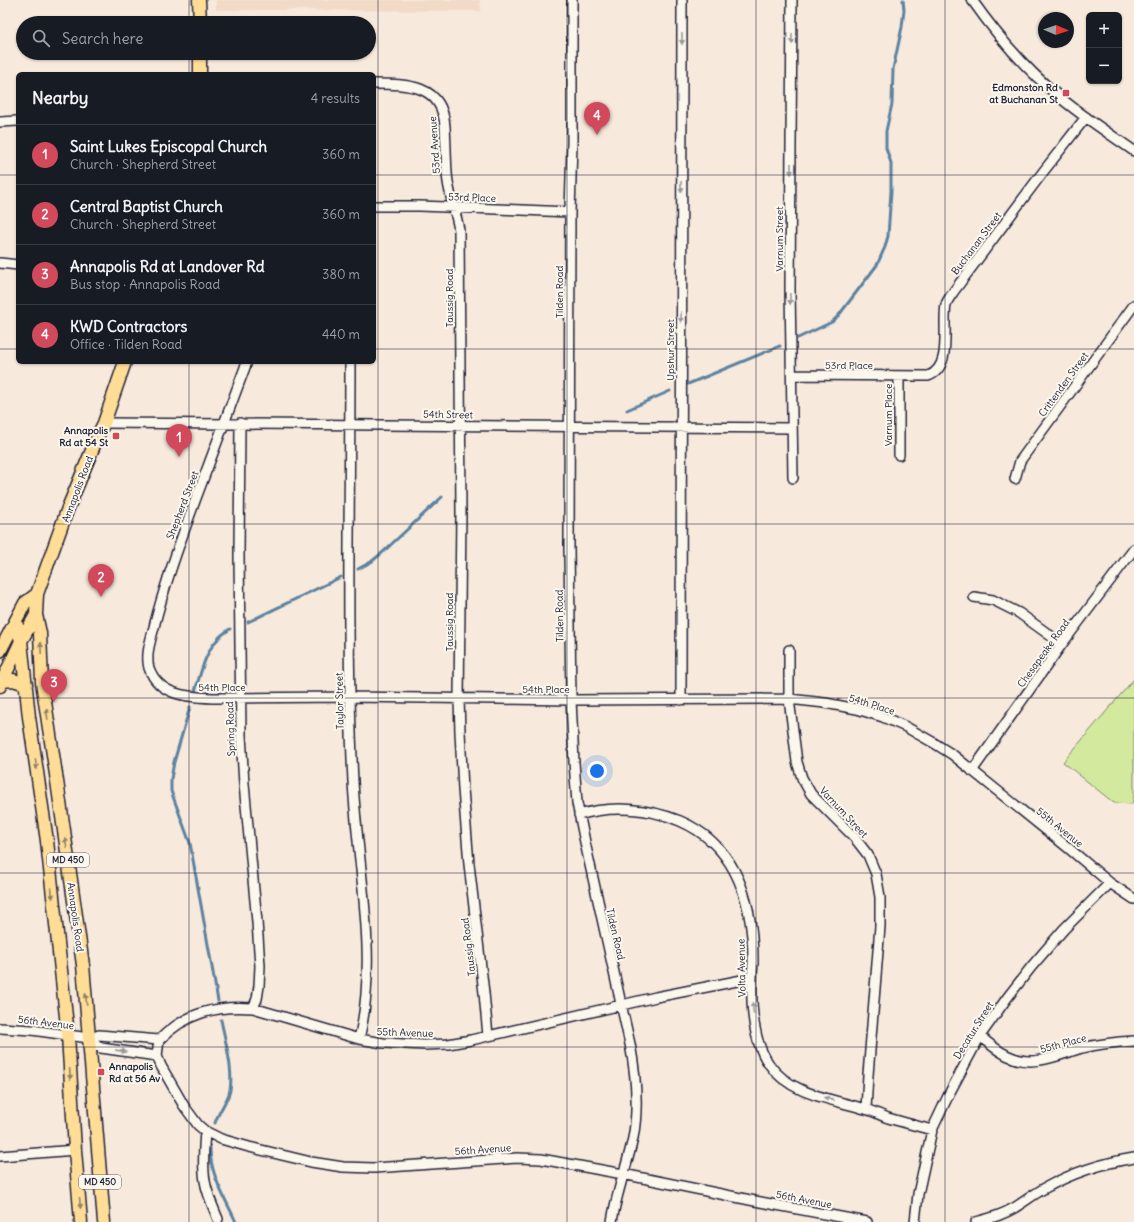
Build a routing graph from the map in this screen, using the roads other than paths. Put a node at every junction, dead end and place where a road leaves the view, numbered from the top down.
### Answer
1 (199, 0) edge
2 (572, 0) edge
3 (682, 0) edge
4 (792, 0) edge
5 (972, 0) edge
6 (200, 16) edge
7 (200, 60) edge
8 (200, 72) edge
9 (376, 84) edge
10 (1086, 116) junction
11 (16, 121) edge
12 (0, 122) edge
13 (1134, 151) edge
14 (376, 206) edge
15 (455, 208) junction
16 (570, 212) junction
17 (0, 263) edge
18 (16, 264) edge
19 (1134, 305) edge
20 (124, 364) edge
21 (246, 364) edge
22 (350, 364) edge
23 (792, 375) junction
24 (903, 376) junction
25 (104, 423) junction
26 (224, 423) junction
27 (240, 423) junction
28 (349, 424) junction
29 (460, 425) junction
30 (570, 426) junction
31 (681, 427) junction
32 (792, 428) junction
33 (899, 455) dead end
34 (793, 478) dead end
35 (1015, 479) dead end
36 (1134, 549) edge
37 (37, 594) junction
38 (974, 597) dead end
39 (36, 615) junction
40 (16, 622) junction
41 (152, 635) joint
42 (21, 641) junction
43 (1062, 644) junction
44 (789, 650) dead end
45 (0, 651) edge
46 (1, 683) edge
47 (26, 684) junction
48 (350, 697) junction
49 (240, 698) junction
50 (459, 699) junction
51 (788, 699) junction
52 (571, 700) junction
53 (681, 700) junction
54 (972, 771) junction
55 (579, 815) junction
56 (1110, 883) junction
57 (1134, 899) edge
58 (752, 978) junction
59 (622, 1005) junction
60 (253, 1008) junction
61 (0, 1028) edge
62 (68, 1035) junction
63 (488, 1036) junction
64 (980, 1036) junction
65 (89, 1038) junction
66 (359, 1039) junction
67 (159, 1040) junction
68 (1134, 1041) edge
69 (157, 1056) junction
70 (866, 1109) junction
71 (932, 1130) junction
72 (205, 1131) junction
73 (75, 1150) junction
74 (0, 1156) edge
75 (1134, 1158) edge
76 (623, 1174) junction
77 (218, 1219) dead end
78 (82, 1222) edge
79 (104, 1222) edge
80 (612, 1222) edge
81 (867, 1222) edge
82 (915, 1222) edge
83 (976, 1222) edge

1 - 6 main road
2 - 16 street, Tilden Road
3 -> 31 street, Upshur Street
4 -> 23 street, Varnum Street
5 - 10 street
7 - 8 main road
9 - 15 street, 53rd Avenue
10 - 13 street
10 - 24 street, Buchanan Street
11 - 12 street
14 - 15 street, 53rd Place
15 - 16 street, 53rd Place
15 - 29 street, Taussig Road
16 - 30 street, Tilden Road
17 - 18 street
19 - 35 street, Crittenden Street
20 - 25 main road, Annapolis Road / MD 450
21 - 26 street, Shepherd Street
22 - 28 street, Taylor Street
23 - 24 street, 53rd Place
23 - 32 street, Varnum Street
24 - 33 street, Varnum Place
25 - 26 street, 54th Street
25 - 37 main road, Annapolis Road / MD 450
26 - 27 street, 54th Street
26 - 41 street, Shepherd Street
27 - 28 street, 54th Street
27 - 49 street, Spring Road
28 - 29 street, 54th Street
28 - 48 street, Taylor Street
29 - 30 street, 54th Street
29 - 50 street, Taussig Road
30 - 31 street, 54th Street
30 - 52 street, Tilden Road
31 - 32 street, 54th Street
31 - 53 street, Upshur Street
32 - 34 street, Varnum Street
36 - 43 street, Chesapeake Road
37 - 39 main road, MD 450
37 - 40 main road, MD 450
38 - 43 street
39 - 42 main road
65 -> 39 main road, Annapolis Road / MD 450
40 - 42 main road, Annapolis Road / MD 450
40 - 45 main road
41 - 49 street, 54th Place
42 - 46 main road
42 - 47 main road, Annapolis Road / MD 450
43 - 54 street, Chesapeake Road
44 - 51 street, Varnum Street
46 - 47 main road
47 -> 62 main road, Annapolis Road / MD 450
48 - 49 street, 54th Place
48 - 50 street, 54th Place
48 - 66 street, Taylor Street
49 - 60 street, Spring Road
50 - 52 street, 54th Place
50 - 63 street, Taussig Road
51 - 53 street, 54th Place
51 - 54 street, 54th Place
51 - 70 street, Varnum Street
52 - 53 street, 54th Place
52 - 55 street, Tilden Road
54 - 56 street, 55th Avenue
55 - 58 street, Volta Avenue
55 - 59 street, Tilden Road
56 - 57 street, 55th Avenue
56 - 64 street, Decatur Street
58 - 59 street, 55th Avenue
70 -> 58 street, Volta Avenue
59 - 63 street, 55th Avenue
59 - 76 street, Tilden Road
60 - 66 street, 55th Avenue
60 - 67 street, 55th Avenue
61 - 62 street, 56th Avenue
62 - 65 street, 56th Avenue
62 -> 73 main road, Annapolis Road / MD 450
63 - 66 street, 55th Avenue
64 - 68 street, 55th Place
64 - 71 street, Decatur Street
65 - 67 street
65 -> 69 street
65 - 79 main road, Annapolis Road / MD 450
67 - 69 street
69 - 72 street, 56th Avenue
70 - 71 street, Volta Avenue
71 - 82 street, Decatur Street
72 - 76 street, 56th Avenue
72 - 77 street
73 - 74 street
73 -> 78 main road, Annapolis Road / MD 450
75 - 83 street
76 - 80 street, Tilden Road
76 - 81 street, 56th Avenue

